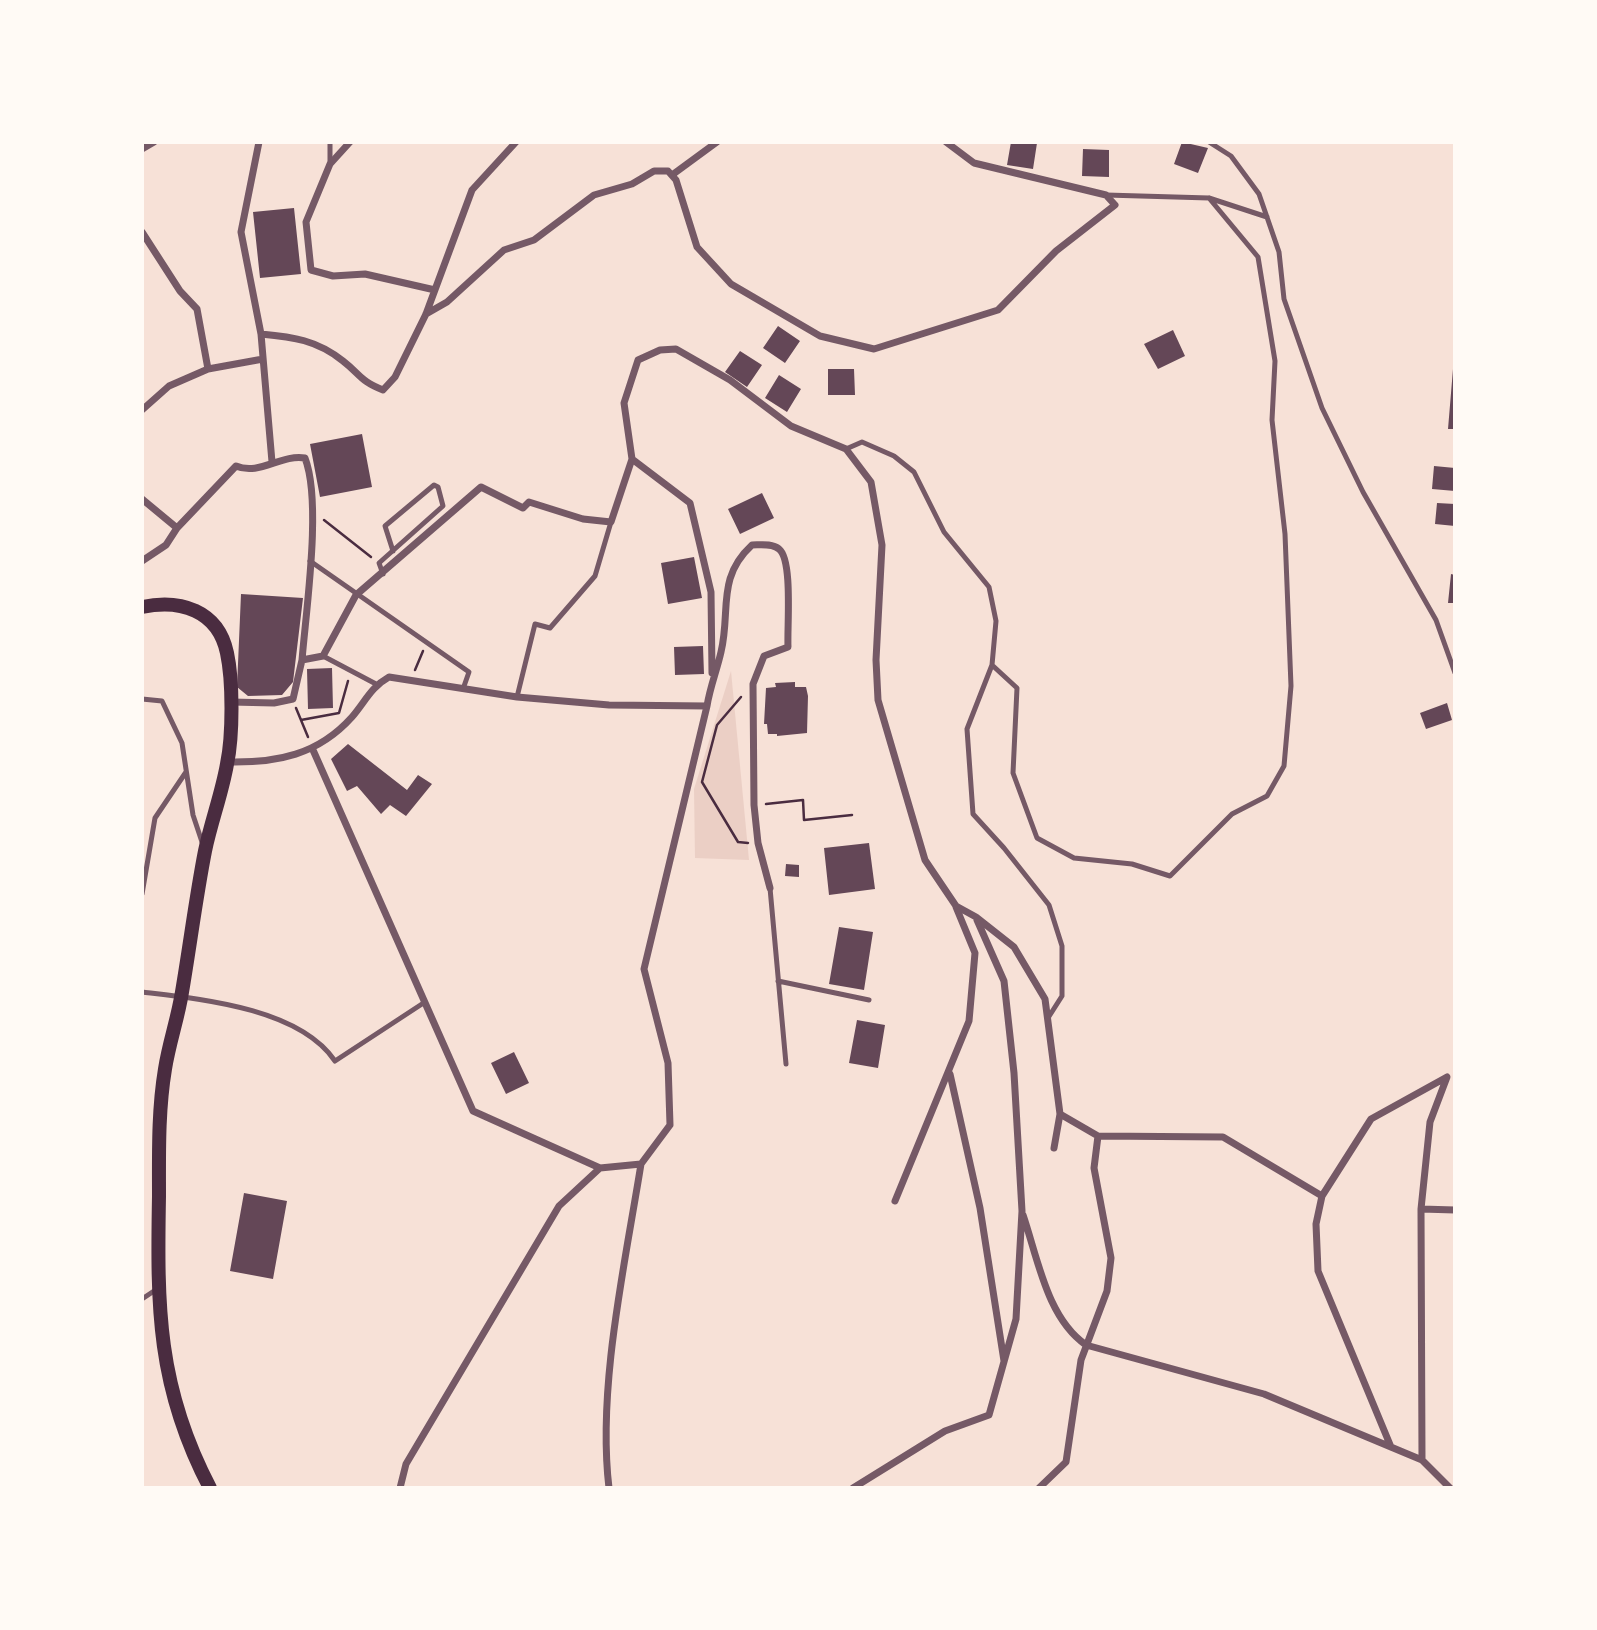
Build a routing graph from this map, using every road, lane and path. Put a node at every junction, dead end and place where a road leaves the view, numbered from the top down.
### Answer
1 (154, 142) edge
2 (249, 142) edge
3 (330, 142) edge
4 (350, 142) edge
5 (516, 142) edge
6 (718, 142) edge
7 (946, 142) edge
8 (1209, 142) edge
9 (258, 143) edge
10 (142, 149) edge
11 (330, 164) junction
12 (672, 176) junction
13 (1105, 195) junction
14 (1209, 198) junction
15 (1267, 217) junction
16 (142, 232) edge
17 (435, 290) junction
18 (426, 314) junction
19 (261, 334) junction
20 (263, 359) junction
21 (208, 369) junction
22 (142, 410) edge
23 (846, 449) junction
24 (632, 460) junction
25 (272, 462) junction
26 (142, 499) edge
27 (310, 509) junction
28 (611, 522) junction
29 (177, 528) junction
30 (393, 551) junction
31 (142, 561) edge
32 (310, 561) junction
33 (379, 563) junction
34 (383, 575) junction
35 (356, 595) junction
36 (142, 607) edge
37 (426, 643) junction
38 (323, 656) junction
39 (302, 660) junction
40 (992, 665) junction
41 (350, 671) junction
42 (1455, 673) edge
43 (712, 677) junction
44 (411, 680) junction
45 (376, 684) junction
46 (753, 684) junction
47 (463, 690) junction
48 (517, 696) junction
49 (142, 699) edge
50 (293, 699) junction
51 (230, 702) junction
52 (707, 706) junction
53 (301, 720) junction
54 (313, 750) junction
55 (228, 762) junction
56 (186, 772) junction
57 (754, 805) junction
58 (852, 815) dead end
59 (758, 843) junction
60 (205, 850) junction
61 (770, 888) joint
62 (142, 894) edge
63 (956, 906) junction
64 (976, 917) junction
65 (778, 981) junction
66 (142, 992) edge
67 (181, 997) junction
68 (869, 1000) dead end
69 (425, 1002) junction
70 (1047, 1019) junction
71 (786, 1064) dead end
72 (949, 1073) junction
73 (1451, 1075) edge
74 (1060, 1114) junction
75 (1098, 1136) junction
76 (1054, 1148) dead end
77 (641, 1164) junction
78 (600, 1168) junction
79 (1322, 1196) junction
80 (895, 1201) dead end
81 (1421, 1209) junction
82 (1455, 1210) edge
83 (1022, 1212) junction
84 (158, 1288) junction
85 (142, 1299) edge
86 (1086, 1345) junction
87 (1004, 1365) junction
88 (1391, 1447) junction
89 (1422, 1460) junction
90 (211, 1488) edge
91 (400, 1488) edge
92 (609, 1488) edge
93 (853, 1488) edge
94 (1038, 1488) edge
95 (1450, 1488) edge

1 - 10 street
2 - 9 street
3 - 11 lane
4 - 11 street
5 - 17 street
6 - 12 street
7 - 13 street
8 - 15 lane
9 - 19 street
11 - 17 street
12 - 13 street
12 - 18 street
13 - 14 lane
14 - 15 lane
14 - 40 lane
15 - 42 lane
16 - 21 street
17 - 18 street
18 - 19 street
19 - 20 street
20 - 21 street
20 - 25 street
21 - 22 street
23 - 24 street
23 - 40 lane
23 - 63 street
24 - 28 street
24 - 43 street
25 - 27 street
25 - 29 street
26 - 29 street
27 - 32 street
27 - 33 path
28 - 34 street
28 - 48 lane
29 - 31 street
30 - 30 lane
30 - 33 lane
32 - 35 lane
32 - 39 street
33 - 34 lane
34 - 35 street
35 - 37 lane
35 - 38 street
36 - 51 main road
37 - 44 path
37 - 47 lane
38 - 39 street
38 - 41 lane
39 - 50 street
40 - 70 lane
41 - 45 lane
41 - 53 path
43 - 46 street
43 - 52 street
44 - 45 street
44 - 47 street
45 - 54 street
46 - 57 street
46 - 59 path
47 - 48 street
48 - 52 street
49 - 56 lane
50 - 51 street
50 - 53 path
51 - 55 main road
52 - 77 street
53 - 54 path
54 - 55 street
54 - 69 street
55 - 60 main road
56 - 60 lane
56 - 62 lane
57 - 58 path
57 - 59 street
59 - 61 street
60 - 67 main road
61 - 65 lane
63 - 64 street
63 - 72 street
64 - 70 street
64 - 83 street
65 - 68 lane
65 - 71 lane
66 - 67 lane
67 - 69 lane
67 - 84 main road
69 - 78 street
70 - 74 street
72 - 80 street
72 - 87 street
73 - 79 street
73 - 81 street
74 - 75 street
74 - 76 street
75 - 79 street
75 - 86 street
77 - 78 street
77 - 92 street
78 - 91 street
79 - 88 street
81 - 82 street
81 - 89 street
83 - 86 street
83 - 87 street
84 - 85 lane
84 - 90 main road
86 - 88 street
86 - 94 street
87 - 93 street
88 - 89 street
89 - 95 street

